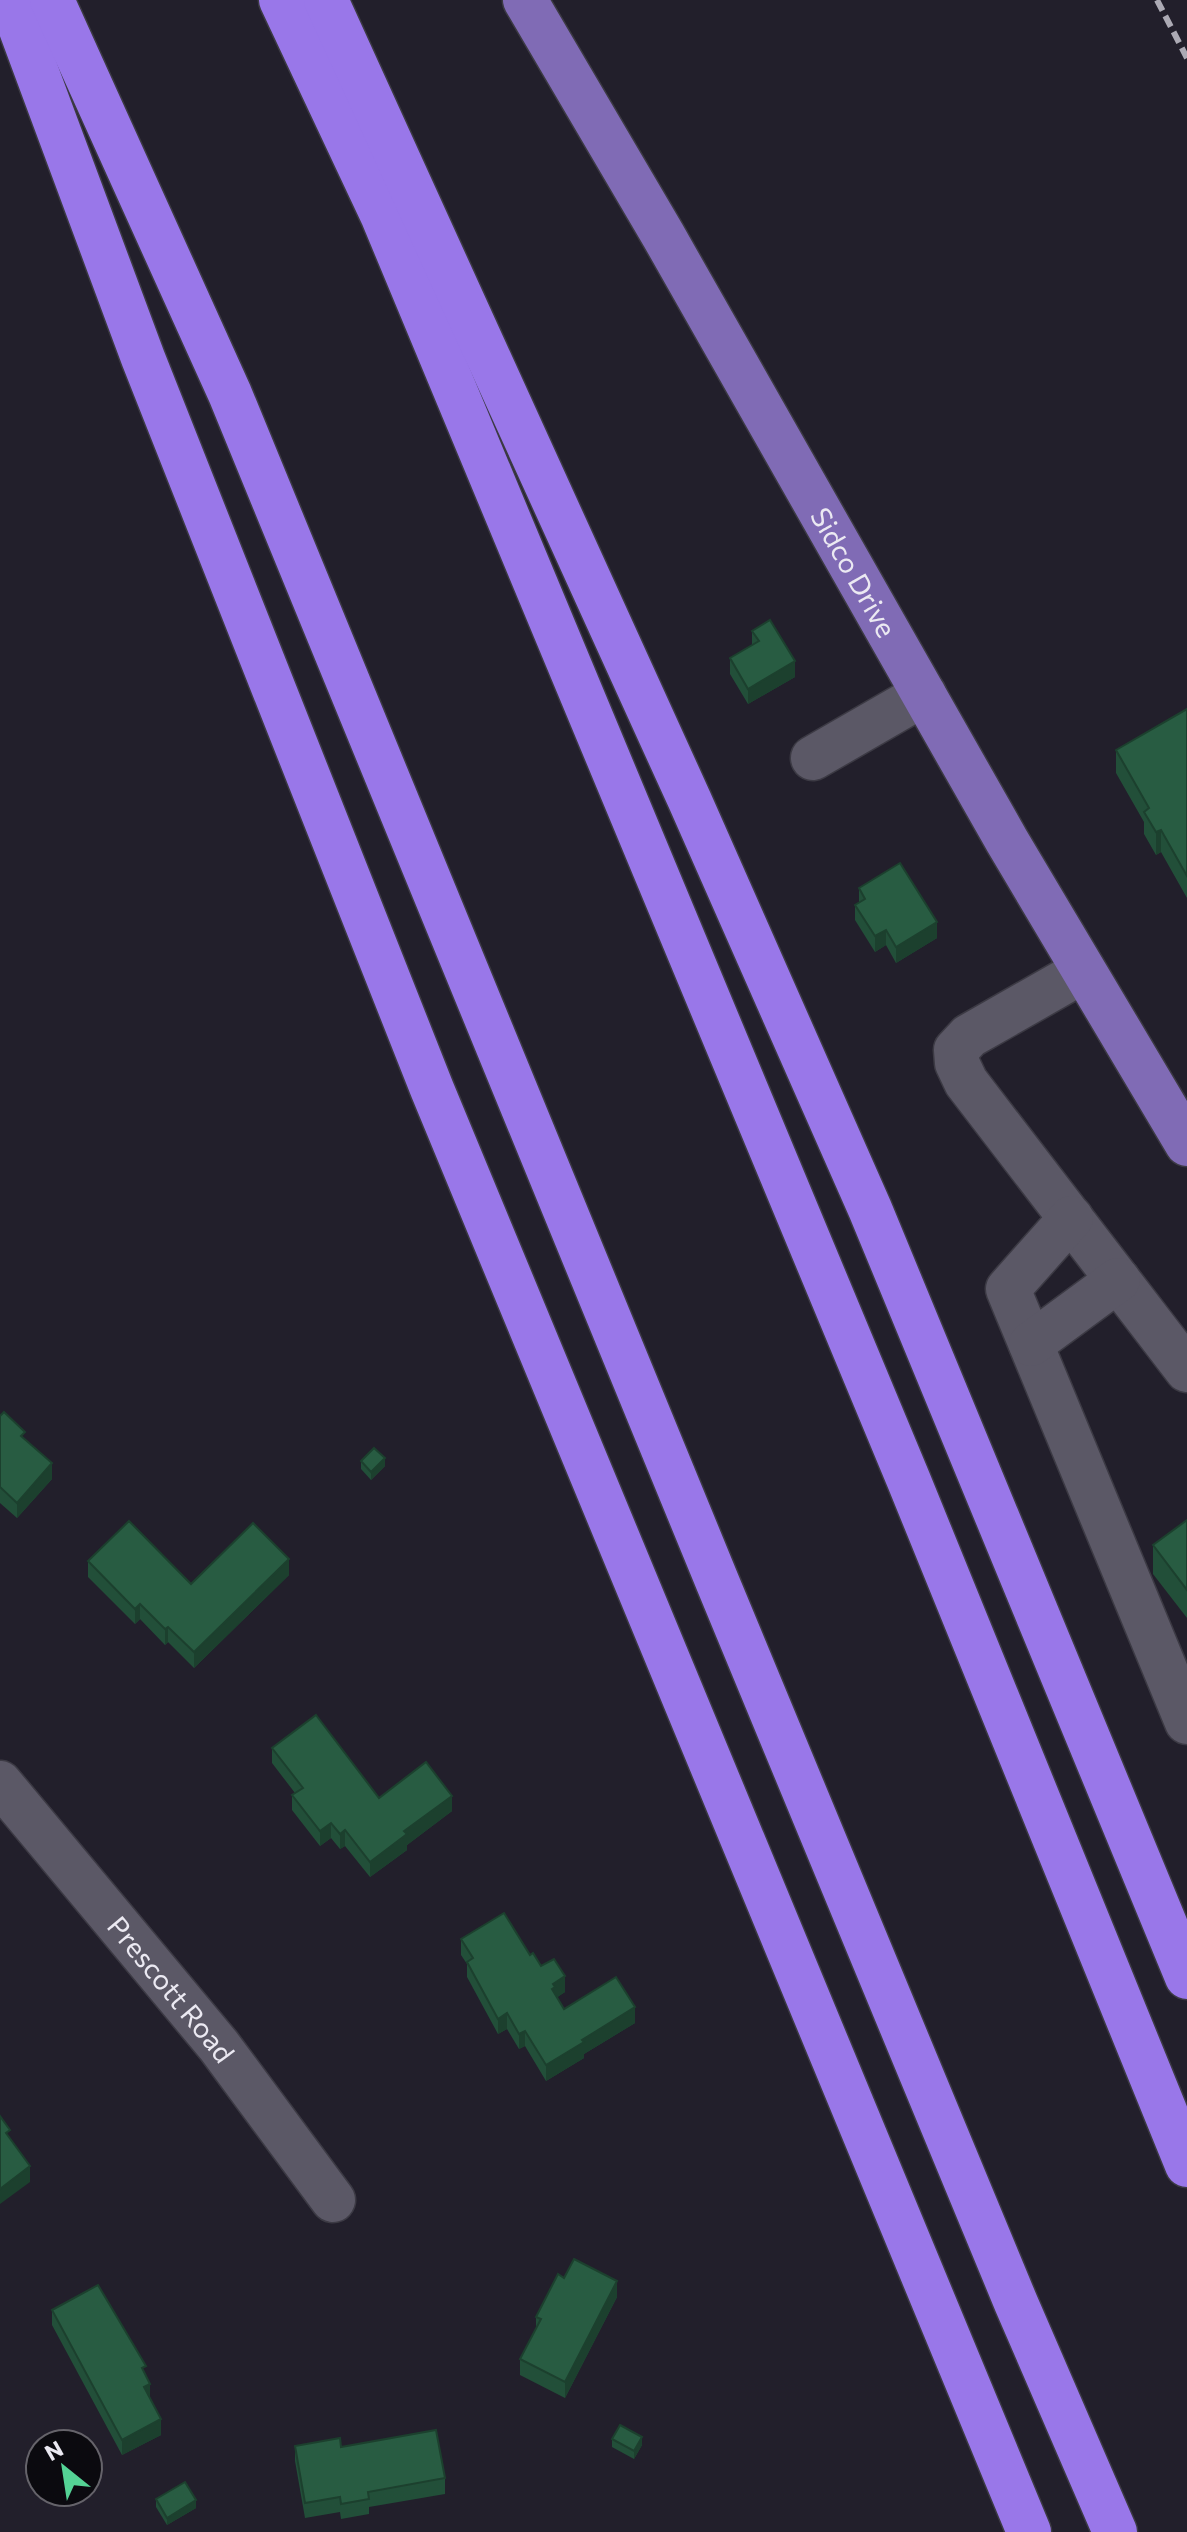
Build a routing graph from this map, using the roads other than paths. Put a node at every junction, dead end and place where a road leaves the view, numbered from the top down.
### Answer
1 (10, 0) edge
2 (52, 0) edge
3 (281, 0) edge
4 (326, 0) edge
5 (525, 0) edge
6 (924, 694) junction
7 (813, 758) dead end
8 (1083, 971) junction
9 (1187, 1144) edge
10 (1071, 1218) junction
11 (1118, 1280) junction
12 (1031, 1344) junction
13 (1187, 1370) edge
14 (1187, 1722) edge
15 (0, 1783) edge
16 (1187, 1977) edge
17 (1187, 2165) edge
18 (333, 2200) dead end
19 (1029, 2532) edge
20 (1115, 2532) edge

1 - 19 highway
2 - 20 highway
3 - 17 highway
4 - 16 highway
5 - 6 main road, Sidco Drive
6 - 7 street
6 - 8 main road, Sidco Drive
8 - 9 main road, Sidco Drive
8 - 10 street
10 - 11 street
10 - 12 street
11 - 12 street
11 - 13 street
12 - 14 street
15 - 18 street, Prescott Road

